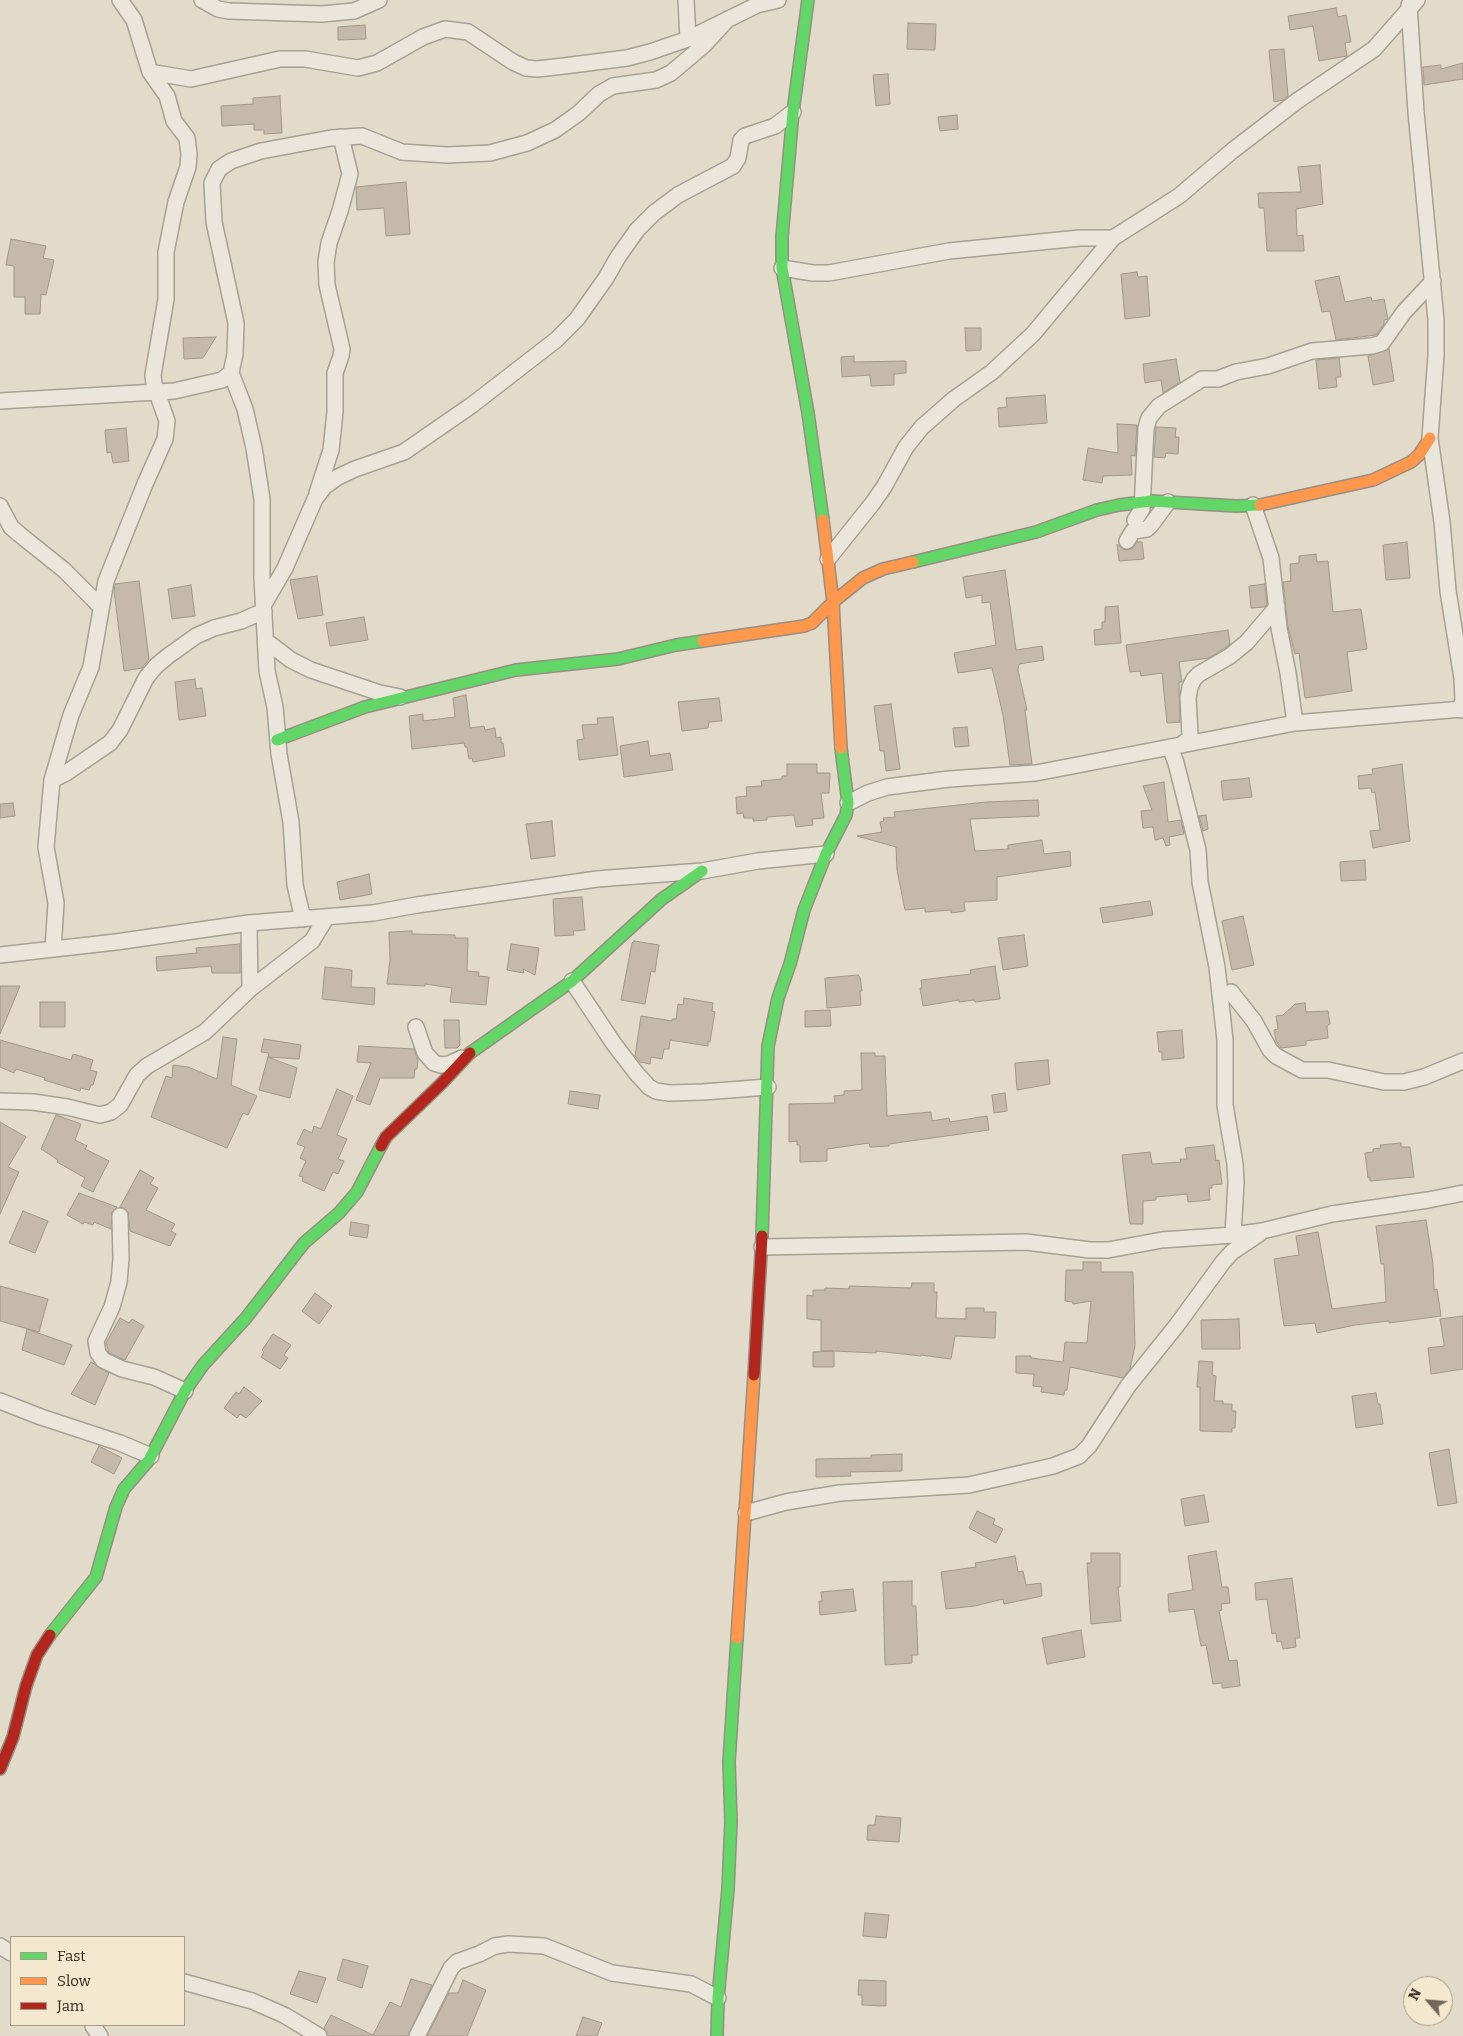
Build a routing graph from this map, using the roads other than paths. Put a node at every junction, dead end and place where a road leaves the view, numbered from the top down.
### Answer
1 (120, 0) edge
2 (202, 0) edge
3 (380, 0) edge
4 (686, 0) edge
5 (778, 0) edge
6 (808, 0) edge
7 (1411, 3) edge
8 (728, 19) junction
9 (688, 39) junction
10 (150, 72) junction
11 (793, 112) junction
12 (341, 137) junction
13 (1113, 238) junction
14 (782, 268) junction
15 (1433, 281) junction
16 (230, 373) junction
17 (157, 392) junction
18 (0, 401) edge
19 (1430, 438) junction
20 (315, 499) junction
21 (1142, 502) junction
22 (1168, 502) junction
23 (1119, 505) junction
24 (1253, 505) junction
25 (2, 515) edge
26 (1133, 530) junction
27 (828, 558) junction
28 (833, 602) junction
29 (101, 607) junction
30 (1277, 607) junction
31 (264, 608) junction
32 (266, 641) junction
33 (404, 697) junction
34 (1462, 709) edge
35 (1295, 723) junction
36 (277, 740) junction
37 (1175, 746) junction
38 (52, 780) junction
39 (848, 803) junction
40 (826, 854) junction
41 (702, 871) junction
42 (303, 918) junction
43 (326, 918) junction
44 (249, 923) junction
45 (53, 949) junction
46 (0, 956) edge
47 (572, 981) junction
48 (250, 989) junction
49 (1232, 992) dead end
50 (416, 1027) dead end
51 (467, 1055) junction
52 (1463, 1061) edge
53 (768, 1087) junction
54 (0, 1101) edge
55 (1463, 1193) edge
56 (120, 1216) dead end
57 (1262, 1231) junction
58 (1233, 1236) junction
59 (762, 1247) junction
60 (185, 1391) junction
61 (0, 1400) edge
62 (151, 1456) junction
63 (746, 1513) junction
64 (0, 1769) edge
65 (185, 1982) edge
66 (718, 1998) junction
67 (319, 2036) edge
68 (417, 2036) edge
69 (717, 2036) edge

1 - 10 street
2 - 3 street
4 - 9 street
5 - 8 street
6 - 11 street
7 - 13 street
7 - 15 street
8 - 9 street
8 - 12 street
9 - 10 street
10 - 17 street
11 - 14 street
11 - 20 street
12 - 16 street
12 - 20 street
13 - 14 street
13 - 27 street
14 - 27 street
15 - 19 street
15 - 21 street
16 - 17 street
16 - 31 street
17 - 18 street
17 - 29 street
19 - 24 street
19 - 34 street
20 - 31 street
21 - 22 street
21 - 23 street
21 - 26 street
22 - 24 street
22 - 26 street
23 - 26 street
23 - 28 street
24 - 30 street
25 - 29 street
27 - 28 street
28 - 33 street
28 - 39 street
29 - 38 street
30 - 35 street
30 - 37 street
31 - 32 street
31 - 38 street
32 - 33 street
32 - 36 street
33 - 36 street
34 - 35 street
35 - 37 street
36 - 42 street
37 - 39 street
37 - 58 street
38 - 45 street
39 - 40 street
40 - 41 street
40 - 53 street
41 - 43 street
41 - 47 street
42 - 43 street
42 - 44 street
43 - 48 street
44 - 45 street
44 - 48 street
45 - 46 street
47 - 51 street
47 - 53 street
48 - 54 street
49 - 52 street
50 - 51 street
51 - 60 street
53 - 59 street
55 - 57 street
56 - 60 street
57 - 58 street
57 - 63 street
58 - 59 street
59 - 63 street
60 - 62 street
61 - 62 street
62 - 64 street
63 - 66 street
65 - 67 street
66 - 68 street
66 - 69 street

